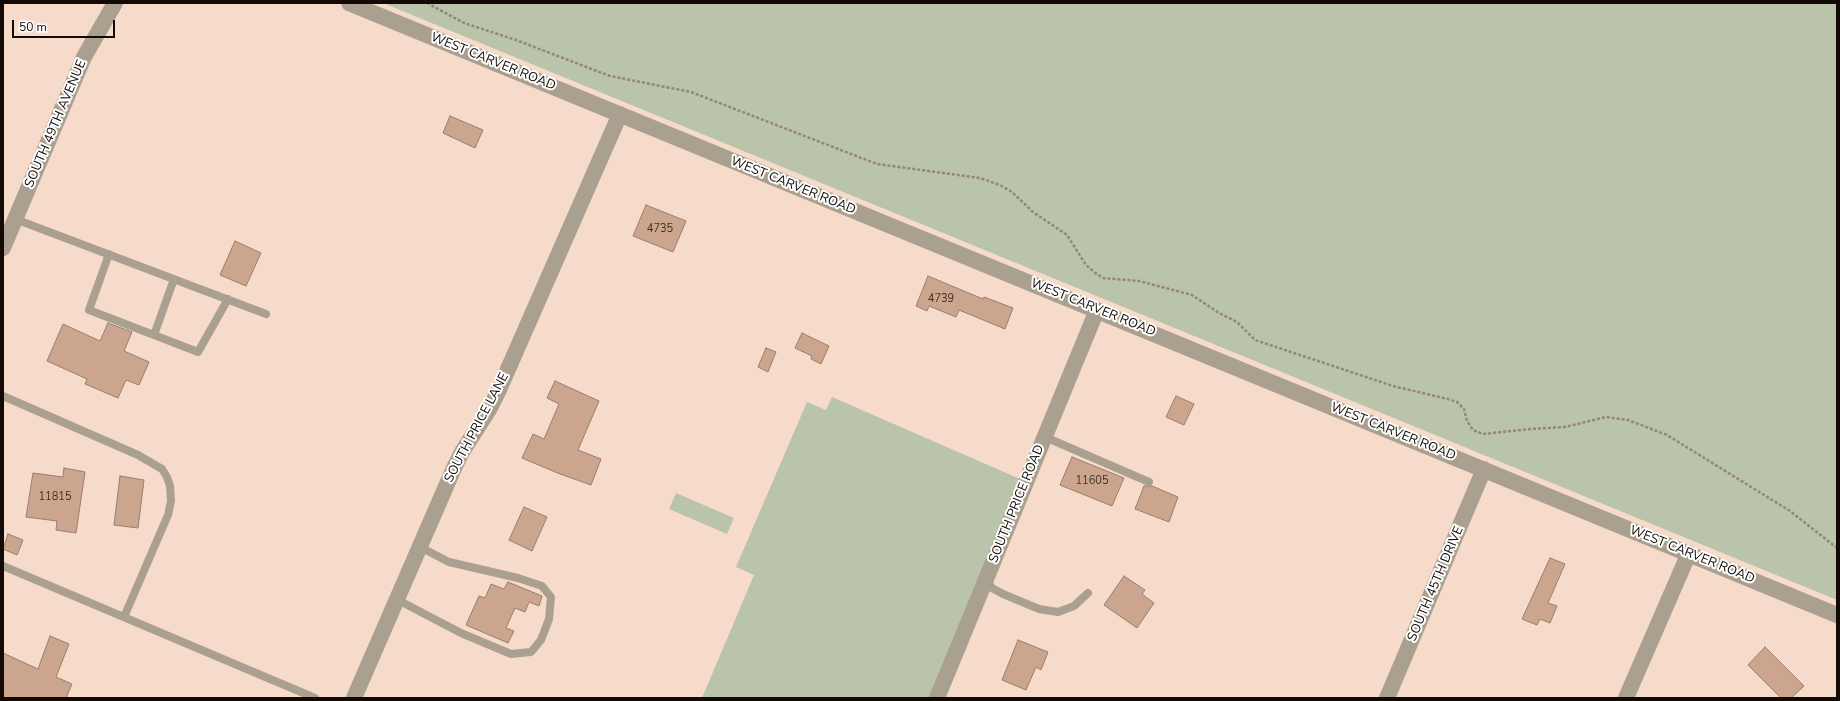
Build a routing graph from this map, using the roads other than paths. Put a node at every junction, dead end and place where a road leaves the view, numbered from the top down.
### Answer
1 (115, 3) edge
2 (349, 3) edge
3 (615, 124) junction
4 (15, 219) junction
5 (3, 248) edge
6 (109, 254) junction
7 (174, 279) junction
8 (228, 299) junction
9 (1097, 310) junction
10 (266, 314) dead end
11 (154, 335) junction
12 (3, 396) edge
13 (1044, 437) junction
14 (1484, 469) junction
15 (1149, 482) dead end
16 (420, 547) junction
17 (1689, 553) junction
18 (3, 566) edge
19 (986, 578) junction
20 (1088, 593) dead end
21 (396, 599) junction
22 (1837, 615) edge
23 (124, 617) junction
24 (315, 698) edge
25 (354, 698) edge
26 (937, 698) edge
27 (1387, 698) edge
28 (1626, 698) edge

1 - 4 street, SOUTH 49TH AVENUE
2 - 3 street, WEST CARVER ROAD
3 - 9 street, WEST CARVER ROAD
3 - 16 street, SOUTH PRICE LANE
4 - 5 street, SOUTH 49TH AVENUE
4 - 6 lane
6 - 7 lane
6 - 11 lane
7 - 8 lane
7 - 11 lane
8 - 10 lane
8 - 11 lane
9 - 13 street, SOUTH PRICE ROAD
9 - 14 street, WEST CARVER ROAD
12 - 23 lane
13 - 15 lane
13 - 19 street, SOUTH PRICE ROAD
14 - 17 street, WEST CARVER ROAD
14 - 27 street, SOUTH 45TH DRIVE
16 - 21 street, SOUTH PRICE LANE
16 - 21 lane
17 - 22 street, WEST CARVER ROAD
17 - 28 street
18 - 23 lane
19 - 20 lane
19 - 26 street, SOUTH PRICE ROAD
21 - 25 street, SOUTH PRICE LANE
23 - 24 lane

